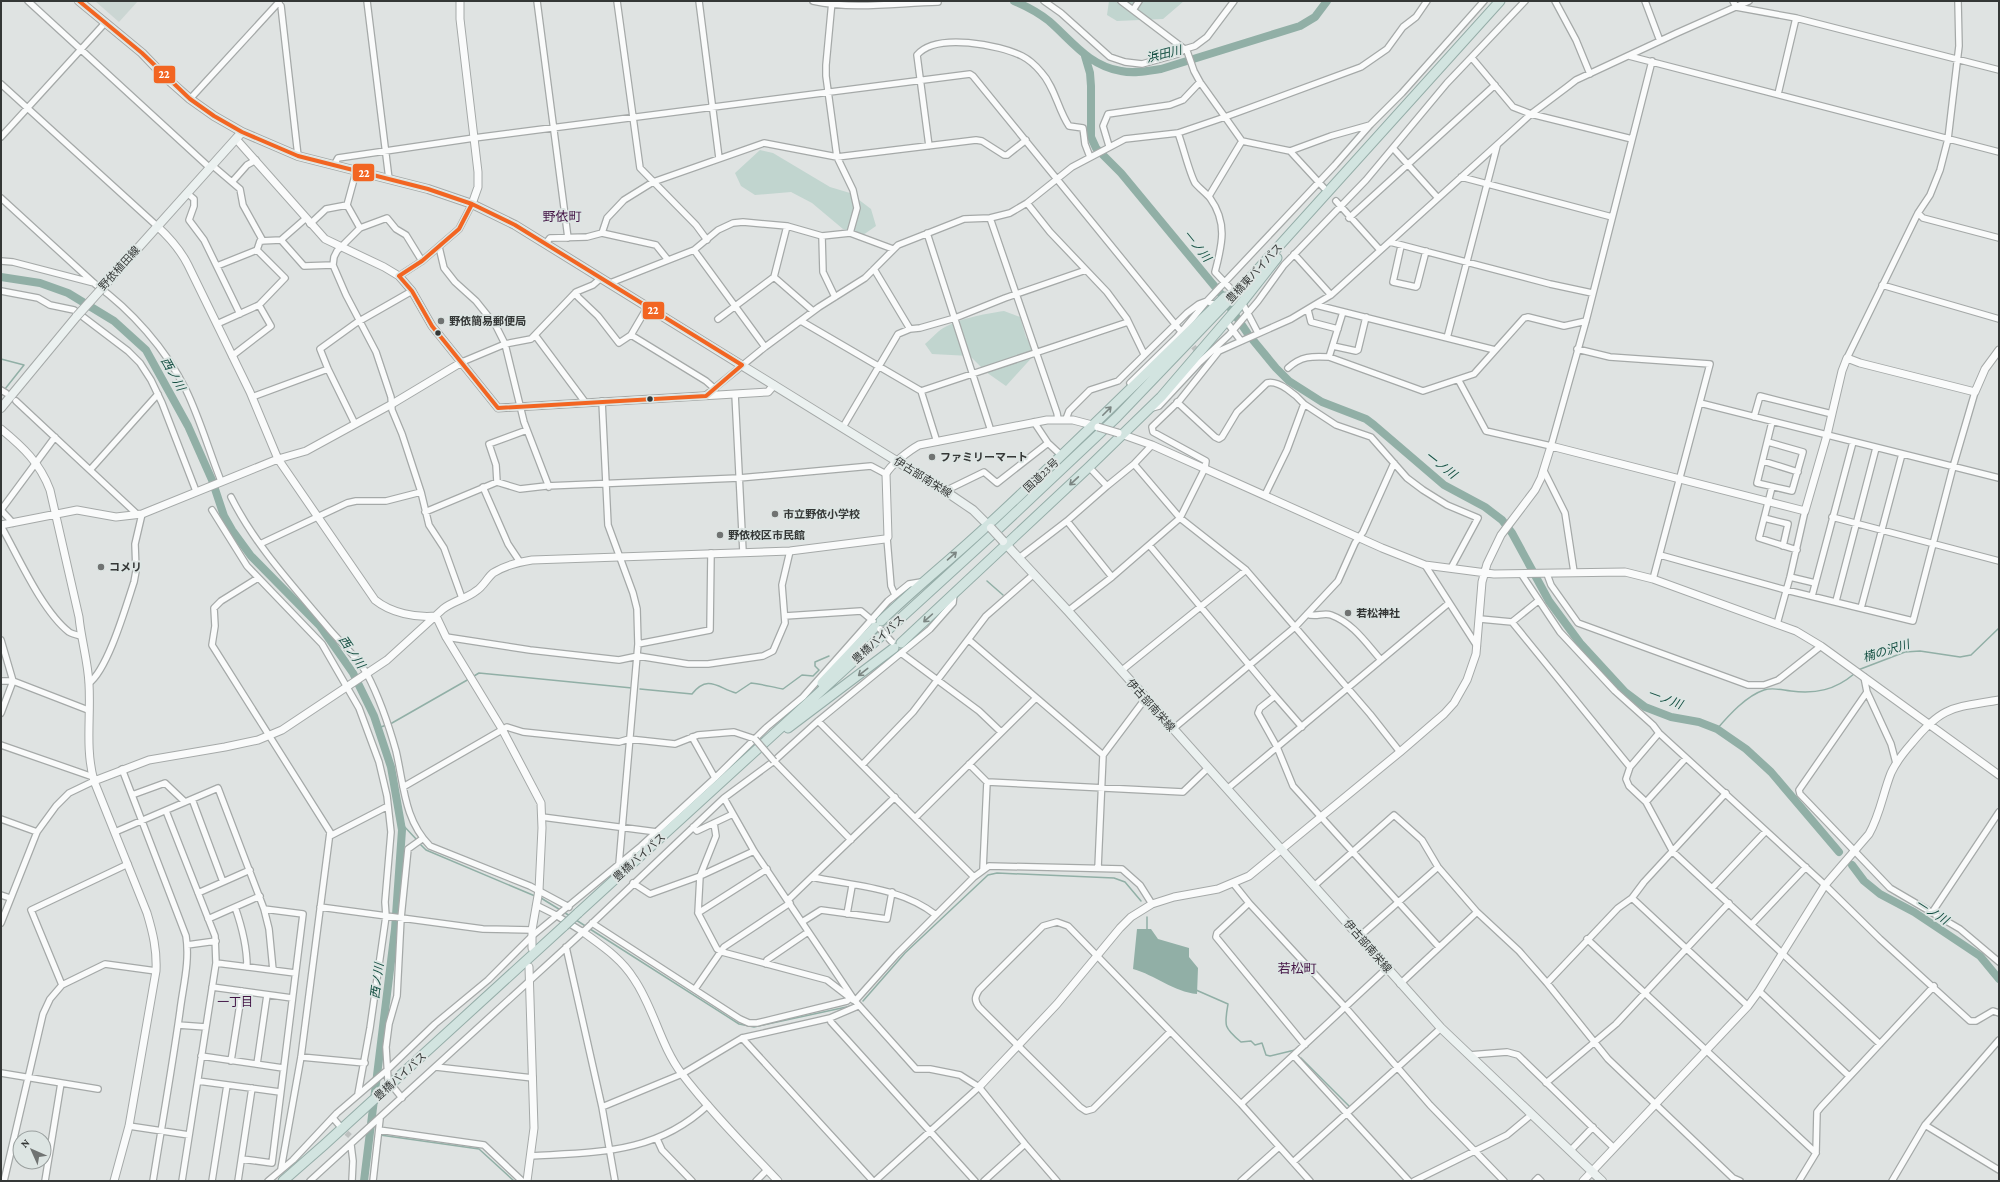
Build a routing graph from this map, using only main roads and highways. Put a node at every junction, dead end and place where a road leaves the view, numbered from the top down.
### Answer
1 (79, 1) edge
2 (1500, 1) edge
3 (242, 132) junction
4 (1326, 189) junction
5 (1217, 306) junction
6 (1, 408) edge
7 (991, 528) junction
8 (1005, 542) junction
9 (776, 732) junction
10 (750, 756) junction
11 (283, 1181) edge
12 (1602, 1181) edge

1 - 3 main road, 伊古部南栄線
2 - 4 highway, 豊橋東バイパス
3 - 6 main road, 野依植田線, bridge
3 - 7 main road, 伊古部南栄線
4 - 5 highway, 豊橋東バイパス
4 -> 8 highway
7 -> 5 highway, 国道23号
5 - 7 highway, 豊橋東バイパス
7 - 8 main road, 伊古部南栄線, bridge
7 - 9 highway, 豊橋バイパス
9 -> 7 highway
8 -> 10 highway
8 - 12 main road, 伊古部南栄線
9 - 10 highway, 豊橋バイパス
10 - 11 highway, 豊橋バイパス, bridge

